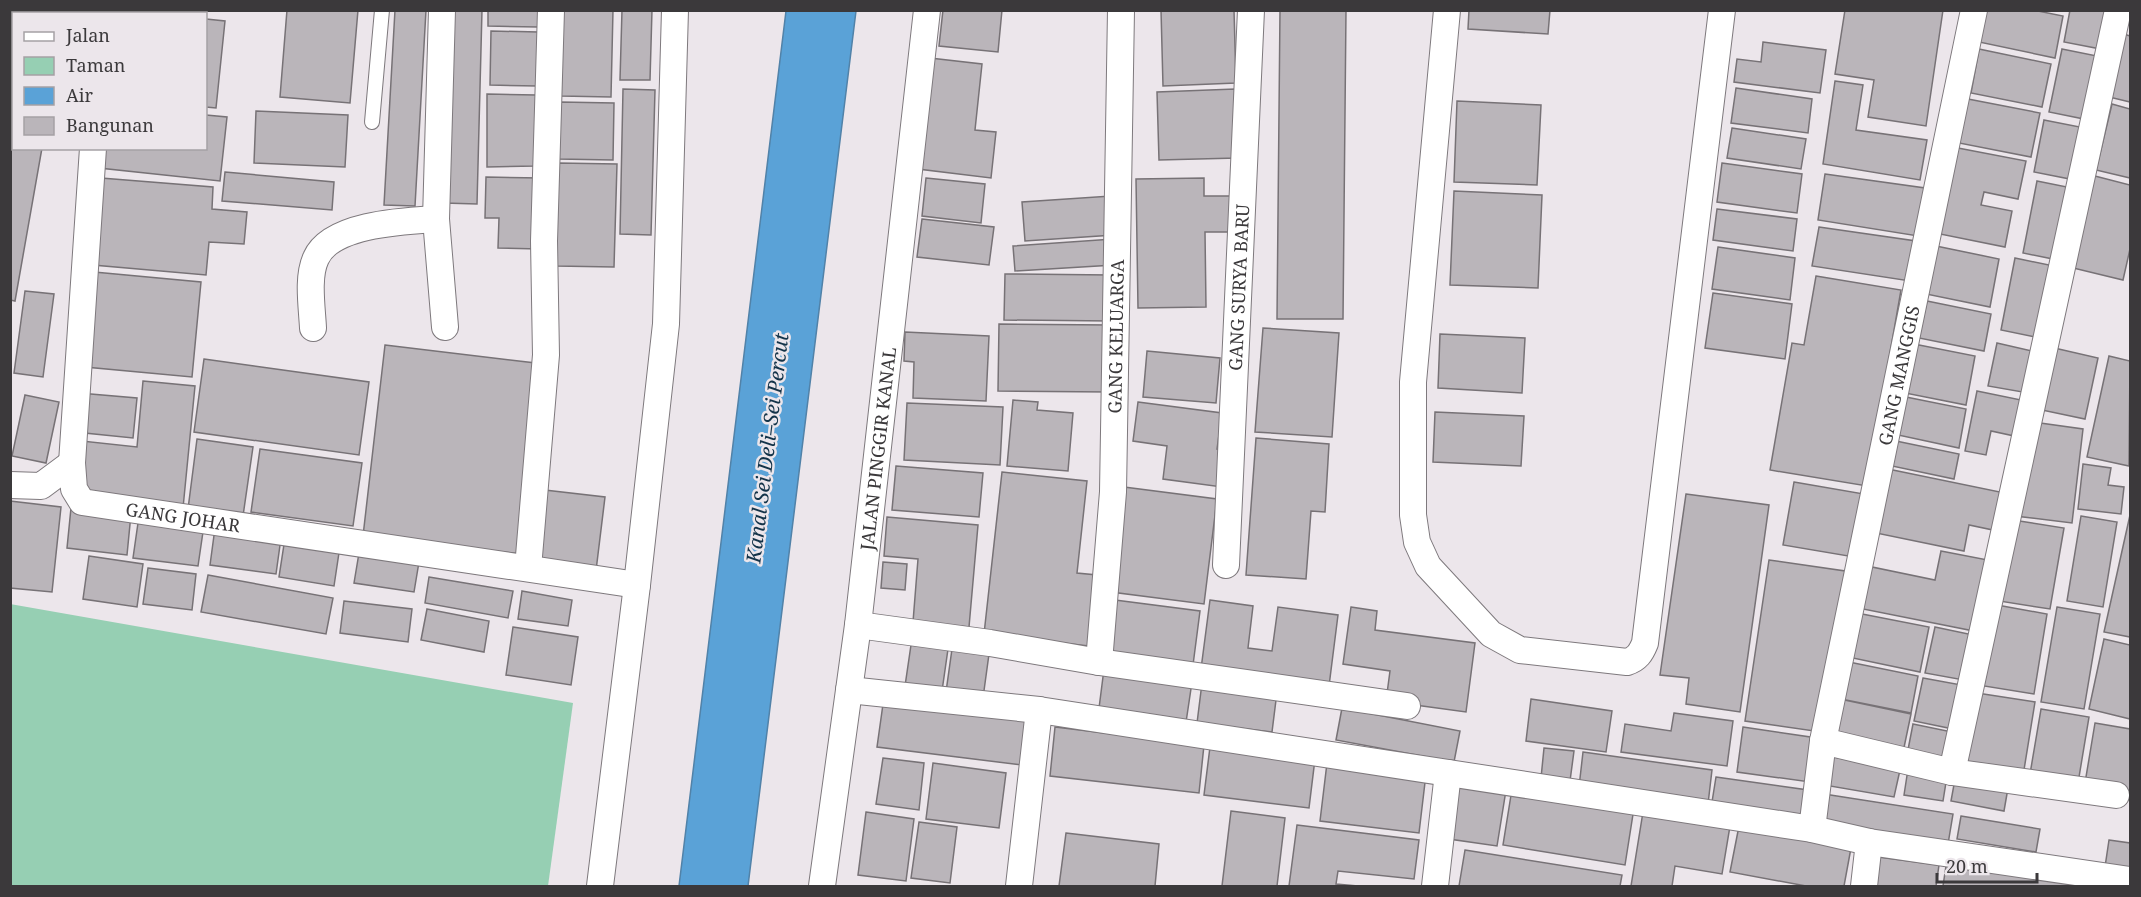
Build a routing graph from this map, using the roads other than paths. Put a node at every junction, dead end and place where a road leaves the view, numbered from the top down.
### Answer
1 (382, 10) edge
2 (442, 10) edge
3 (551, 10) edge
4 (675, 10) edge
5 (927, 10) edge
6 (1121, 10) edge
7 (1251, 10) edge
8 (1447, 10) edge
9 (1722, 10) edge
10 (1974, 10) edge
11 (2118, 10) edge
12 (372, 122) dead end
13 (93, 150) edge
14 (436, 219) junction
15 (445, 327) dead end
16 (313, 328) dead end
17 (72, 463) junction
18 (10, 485) edge
19 (1226, 565) dead end
20 (528, 568) junction
21 (638, 585) junction
22 (858, 625) junction
23 (1099, 662) junction
24 (849, 690) junction
25 (1407, 706) dead end
26 (1039, 710) junction
27 (1823, 741) junction
28 (1952, 772) junction
29 (1448, 773) junction
30 (2116, 795) dead end
31 (1812, 829) junction
32 (1869, 842) junction
33 (2130, 880) edge
34 (600, 886) edge
35 (822, 886) edge
36 (1019, 886) edge
37 (1435, 886) edge
38 (1863, 886) edge

1 - 12 lane
2 - 14 street
3 - 20 street
4 - 21 street
5 - 22 street, JALAN PINGGIR KANAL
6 - 23 street, GANG KELUARGA
7 - 19 street, GANG SURYA BARU
8 - 9 street
10 - 27 street, GANG MANGGIS
11 - 28 street
13 - 17 street, GANG JOHAR
14 - 15 street
14 - 16 street
17 - 18 street
17 - 20 street, GANG JOHAR
20 - 21 street, GANG JOHAR
21 - 34 street
22 - 23 street
22 - 24 street, JALAN PINGGIR KANAL
23 - 25 street
24 - 26 street
24 - 35 street, JALAN PINGGIR KANAL
26 - 29 street
26 - 36 street
27 - 28 street
27 - 31 street, GANG MANGGIS
28 - 30 street
29 - 31 street
29 - 37 street
31 - 32 street
32 - 33 street
32 - 38 street

